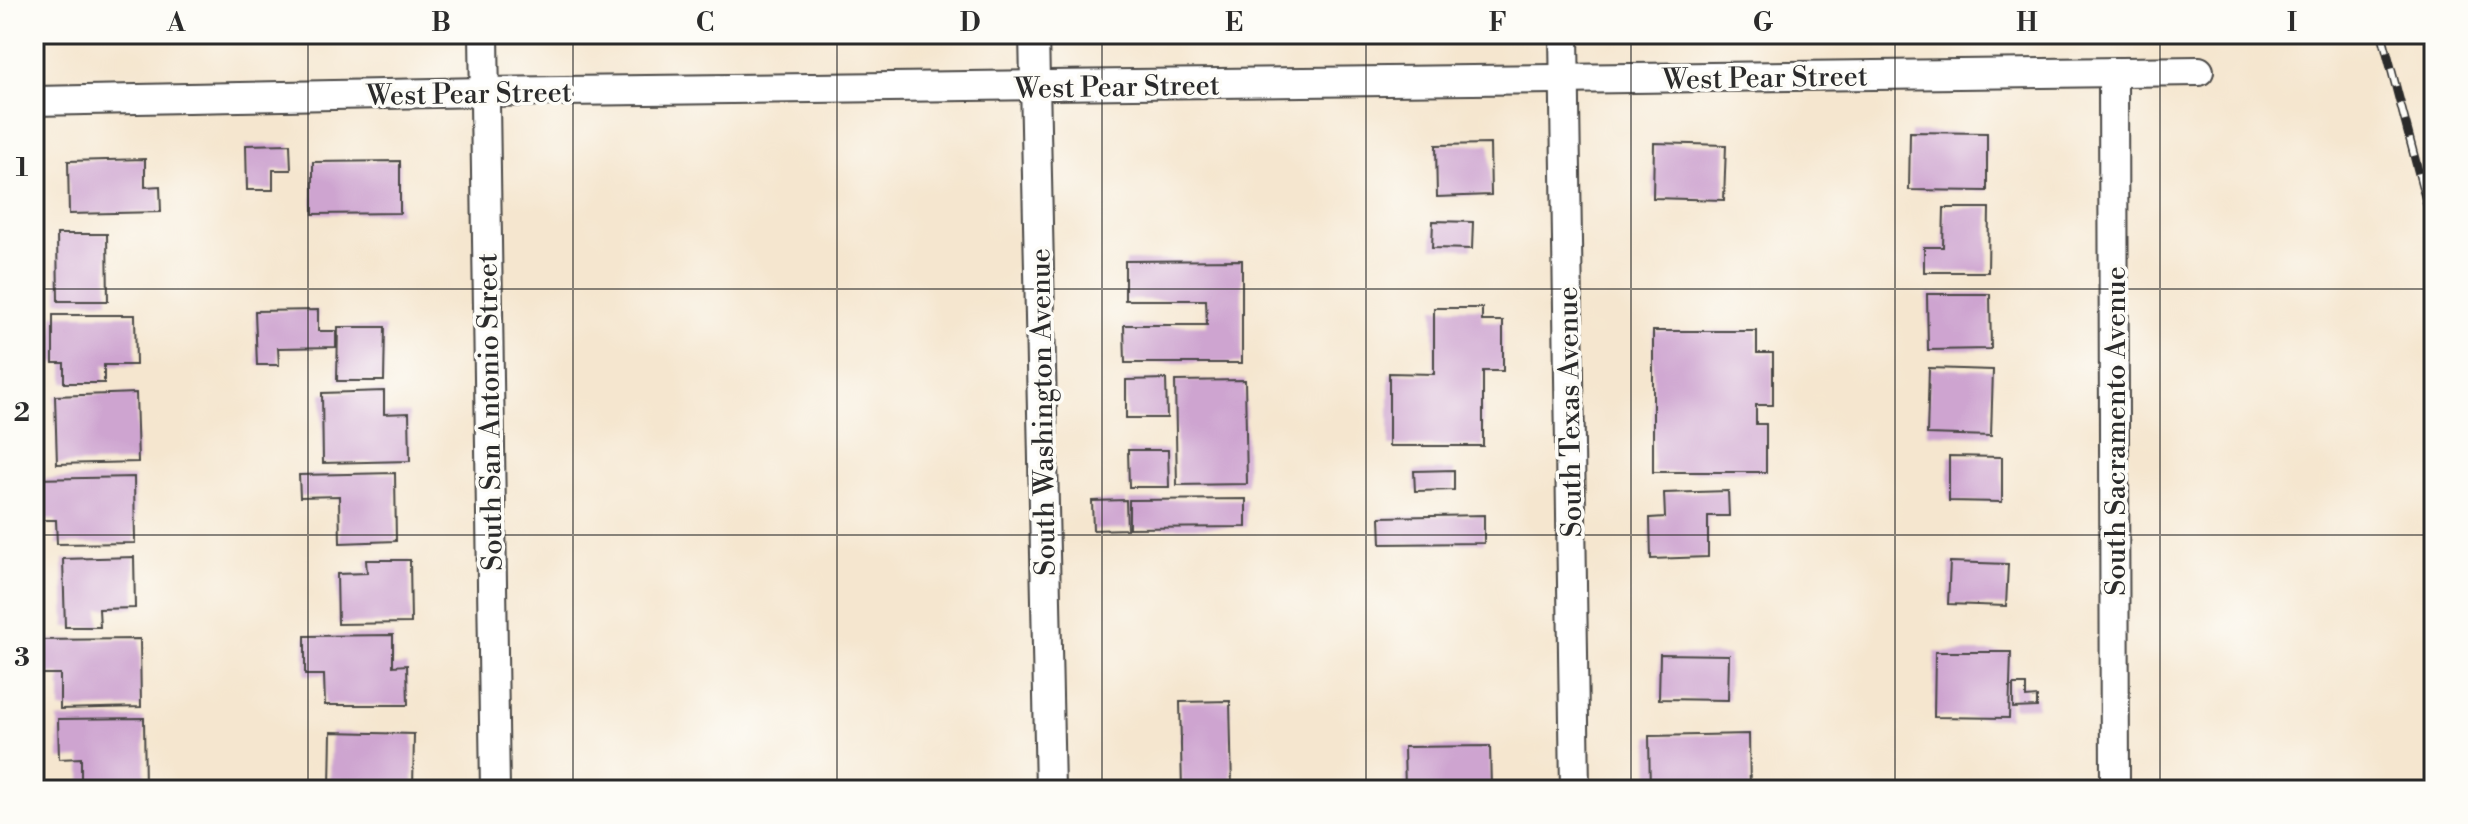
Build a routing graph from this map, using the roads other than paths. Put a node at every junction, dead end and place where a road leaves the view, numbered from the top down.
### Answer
1 (484, 34) edge
2 (1034, 34) edge
3 (1564, 34) edge
4 (2199, 71) dead end
5 (2113, 72) junction
6 (1564, 80) junction
7 (1035, 87) junction
8 (485, 92) junction
9 (34, 101) edge
10 (495, 790) edge
11 (1050, 790) edge
12 (1575, 790) edge
13 (2115, 790) edge

1 - 8 street, South San Antonio Street
2 - 7 street, South Washington Avenue
3 - 6 street, South Texas Avenue
4 - 5 street, West Pear Street
5 - 6 street, West Pear Street
5 - 13 street, South Sacramento Avenue
6 - 7 street, West Pear Street
6 - 12 street, South Texas Avenue
7 - 8 street, West Pear Street
7 - 11 street, South Washington Avenue
8 - 9 street, West Pear Street
8 - 10 street, South San Antonio Street

